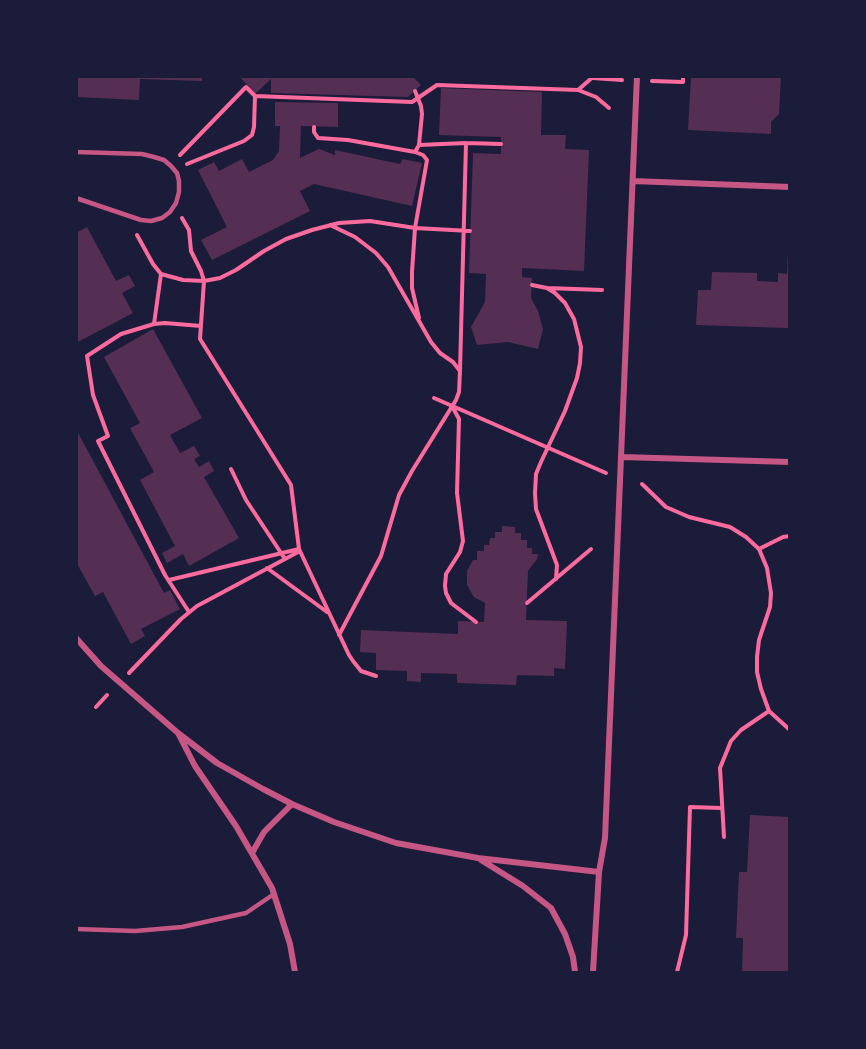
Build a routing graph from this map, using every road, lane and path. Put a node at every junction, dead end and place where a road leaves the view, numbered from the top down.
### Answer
1 (636, 76) edge
2 (683, 76) edge
3 (593, 77) edge
4 (622, 80) dead end
5 (652, 81) dead end
6 (578, 90) junction
7 (415, 91) dead end
8 (255, 96) junction
9 (418, 98) junction
10 (609, 108) dead end
11 (314, 127) dead end
12 (466, 143) junction
13 (419, 144) junction
14 (501, 144) dead end
15 (76, 152) edge
16 (415, 152) junction
17 (180, 155) dead end
18 (187, 164) dead end
19 (633, 181) junction
20 (789, 187) edge
21 (76, 198) edge
22 (182, 218) dead end
23 (330, 225) junction
24 (415, 228) junction
25 (464, 231) junction
26 (471, 231) dead end
27 (137, 234) dead end
28 (161, 274) junction
29 (204, 281) junction
30 (532, 285) dead end
31 (547, 288) junction
32 (602, 290) dead end
33 (154, 324) junction
34 (421, 324) junction
35 (201, 326) junction
36 (460, 371) junction
37 (434, 399) dead end
38 (452, 406) junction
39 (548, 448) junction
40 (622, 457) junction
41 (789, 462) edge
42 (231, 469) dead end
43 (621, 480) junction
44 (642, 483) dead end
45 (789, 536) edge
46 (591, 549) dead end
47 (759, 549) junction
48 (299, 550) junction
49 (281, 554) junction
50 (285, 559) junction
51 (267, 568) junction
52 (556, 579) junction
53 (169, 580) junction
54 (527, 603) dead end
55 (189, 612) junction
56 (329, 613) junction
57 (476, 622) dead end
58 (339, 635) junction
59 (76, 638) edge
60 (126, 676) dead end
61 (376, 676) dead end
62 (106, 695) dead end
63 (96, 707) dead end
64 (769, 711) junction
65 (789, 730) edge
66 (178, 733) junction
67 (292, 804) junction
68 (722, 808) junction
69 (724, 837) dead end
70 (252, 853) junction
71 (478, 858) junction
72 (599, 873) junction
73 (274, 894) junction
74 (76, 929) edge
75 (295, 972) edge
76 (575, 972) edge
77 (593, 972) edge
78 (677, 972) edge

1 - 19 street
2 - 5 path
3 - 4 path
3 - 6 path
6 - 9 path
6 - 10 path
7 - 9 path
8 - 9 path
8 - 17 path
8 - 18 path
9 - 13 path
11 - 16 path
12 - 13 path
12 - 14 path
12 - 25 path
13 - 16 path
15 - 21 lane
16 - 24 path
19 - 20 street
19 - 40 street
22 - 29 path
23 - 24 path
23 - 29 path
23 - 34 path
24 - 25 path
24 - 34 path
25 - 26 path
25 - 36 path
27 - 28 path
28 - 29 path
28 - 33 path
29 - 35 path
30 - 31 path
31 - 32 path
31 - 39 path
33 - 35 path
33 - 53 path
34 - 36 path
35 - 48 path
36 - 38 path
37 - 38 path
38 - 39 path
38 - 57 path
38 - 58 path
39 - 43 path
39 - 52 path
40 - 41 street
40 - 43 street
42 - 49 path
43 - 72 street
44 - 47 path
45 - 47 path
46 - 52 path
47 - 64 path
48 - 49 path
48 - 50 path
48 - 56 path
49 - 50 path
49 - 53 path
50 - 51 path
51 - 55 path
51 - 56 path
52 - 54 path
53 - 55 path
55 - 60 path
56 - 58 path
58 - 61 path
59 - 66 street
62 - 63 path
64 - 65 path
64 - 68 path
66 - 67 street
66 - 70 street
67 - 70 street
67 - 71 street
68 - 69 path
68 - 78 path
70 - 73 street
71 - 72 street
71 - 76 street
72 - 77 street
73 - 74 lane
73 - 75 street

